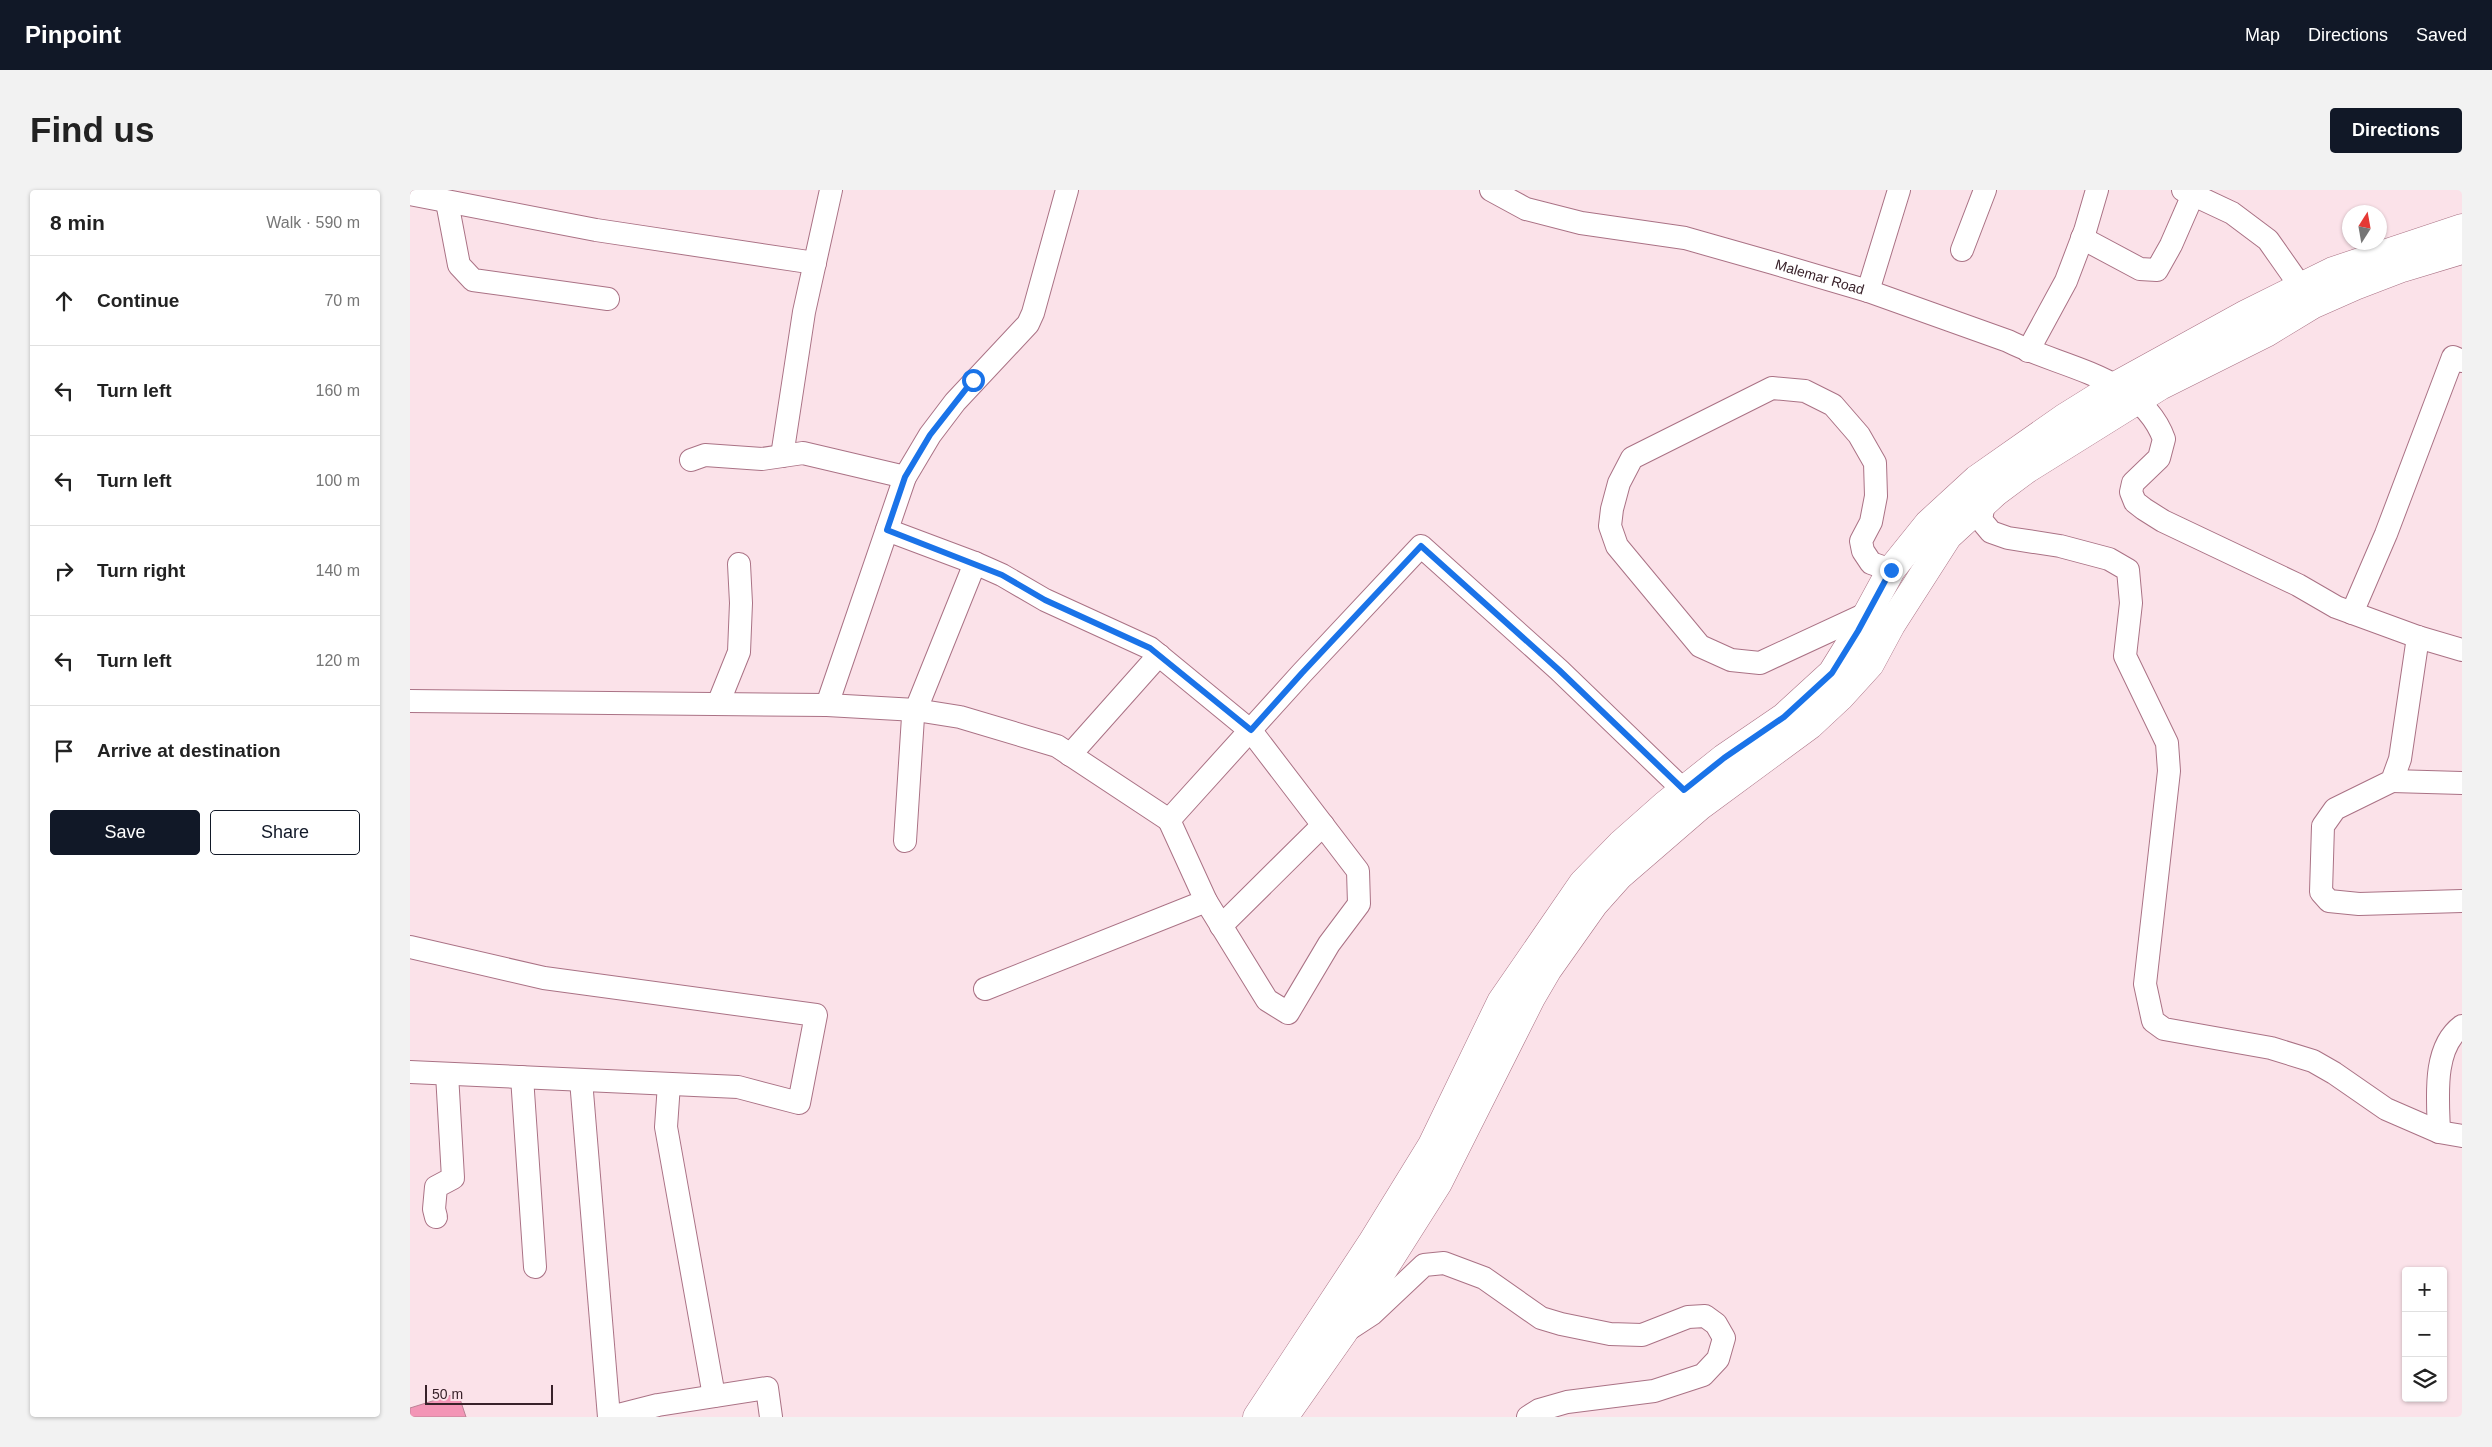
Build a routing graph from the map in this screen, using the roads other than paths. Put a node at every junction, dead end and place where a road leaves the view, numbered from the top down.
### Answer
1 (831, 190) edge
2 (1067, 190) edge
3 (1491, 190) edge
4 (1899, 190) edge
5 (1985, 190) edge
6 (2097, 190) edge
7 (2190, 192) edge
8 (410, 194) edge
9 (448, 202) junction
10 (2462, 228) edge
11 (2082, 238) junction
12 (1962, 250) dead end
13 (2462, 250) edge
14 (814, 263) junction
15 (2301, 287) junction
16 (1868, 291) junction
17 (608, 299) dead end
18 (2028, 351) junction
19 (2462, 361) edge
20 (2117, 385) junction
21 (2138, 401) junction
22 (782, 456) junction
23 (691, 460) dead end
24 (905, 477) junction
25 (1984, 502) junction
26 (887, 530) junction
27 (975, 563) junction
28 (739, 564) dead end
29 (1891, 570) junction
30 (1868, 613) junction
31 (2352, 613) junction
32 (2418, 637) junction
33 (2462, 650) edge
34 (1159, 655) junction
35 (410, 701) edge
36 (718, 704) junction
37 (828, 705) junction
38 (916, 710) junction
39 (1251, 730) junction
40 (1070, 755) junction
41 (2392, 781) junction
42 (2462, 783) edge
43 (1692, 798) junction
44 (1169, 820) junction
45 (1323, 825) junction
46 (905, 840) dead end
47 (1206, 901) junction
48 (2462, 901) edge
49 (1221, 926) junction
50 (410, 947) edge
51 (985, 989) dead end
52 (2462, 1026) edge
53 (410, 1072) edge
54 (447, 1074) junction
55 (522, 1077) junction
56 (581, 1080) junction
57 (670, 1084) junction
58 (2439, 1132) junction
59 (2462, 1136) edge
60 (436, 1217) dead end
61 (1381, 1252) junction
62 (535, 1267) dead end
63 (1344, 1333) junction
64 (714, 1396) junction
65 (610, 1417) edge
66 (771, 1417) edge
67 (1257, 1417) edge
68 (1284, 1417) edge
69 (1528, 1417) edge

1 - 14 street
2 - 24 street
3 - 16 street, Malemar Road
4 - 16 street
5 - 12 street
6 - 11 street
7 - 11 street
7 - 15 street
8 - 9 street
9 - 14 street
9 - 17 street
10 - 15 main road
11 - 18 street
13 - 21 main road
14 - 22 street
15 - 20 main road
16 - 18 street, Malemar Road
18 - 20 street, Malemar Road
19 - 31 street
20 - 21 street, Malemar Road
20 - 29 main road
21 - 25 main road
21 - 31 street, Malemar Road
22 - 23 street
22 - 24 street
24 - 26 street
25 - 43 main road
25 - 58 street
26 - 27 street
26 - 37 street
27 - 34 street
27 - 38 street
28 - 36 street
29 - 30 main road
29 - 30 street
30 - 43 main road
31 - 32 street
32 - 33 street
32 - 41 street
34 - 39 street
34 - 40 street
35 - 36 street
36 - 37 street
37 - 38 street
38 - 40 street
38 - 46 street
39 - 43 street
39 - 44 street
39 - 45 street
40 - 44 street
41 - 42 street
41 - 48 street
43 - 61 main road
44 - 47 street
45 - 49 street
45 - 49 street
47 - 49 street
47 - 51 street
50 - 57 street
52 - 58 street
53 - 54 street
54 - 55 street
54 - 60 street
55 - 56 street
55 - 62 street
56 - 57 street
56 - 65 street
57 - 64 street
58 - 59 street
61 - 63 main road
61 - 67 main road
63 - 68 main road
63 - 69 street
64 - 65 street
64 - 66 street

